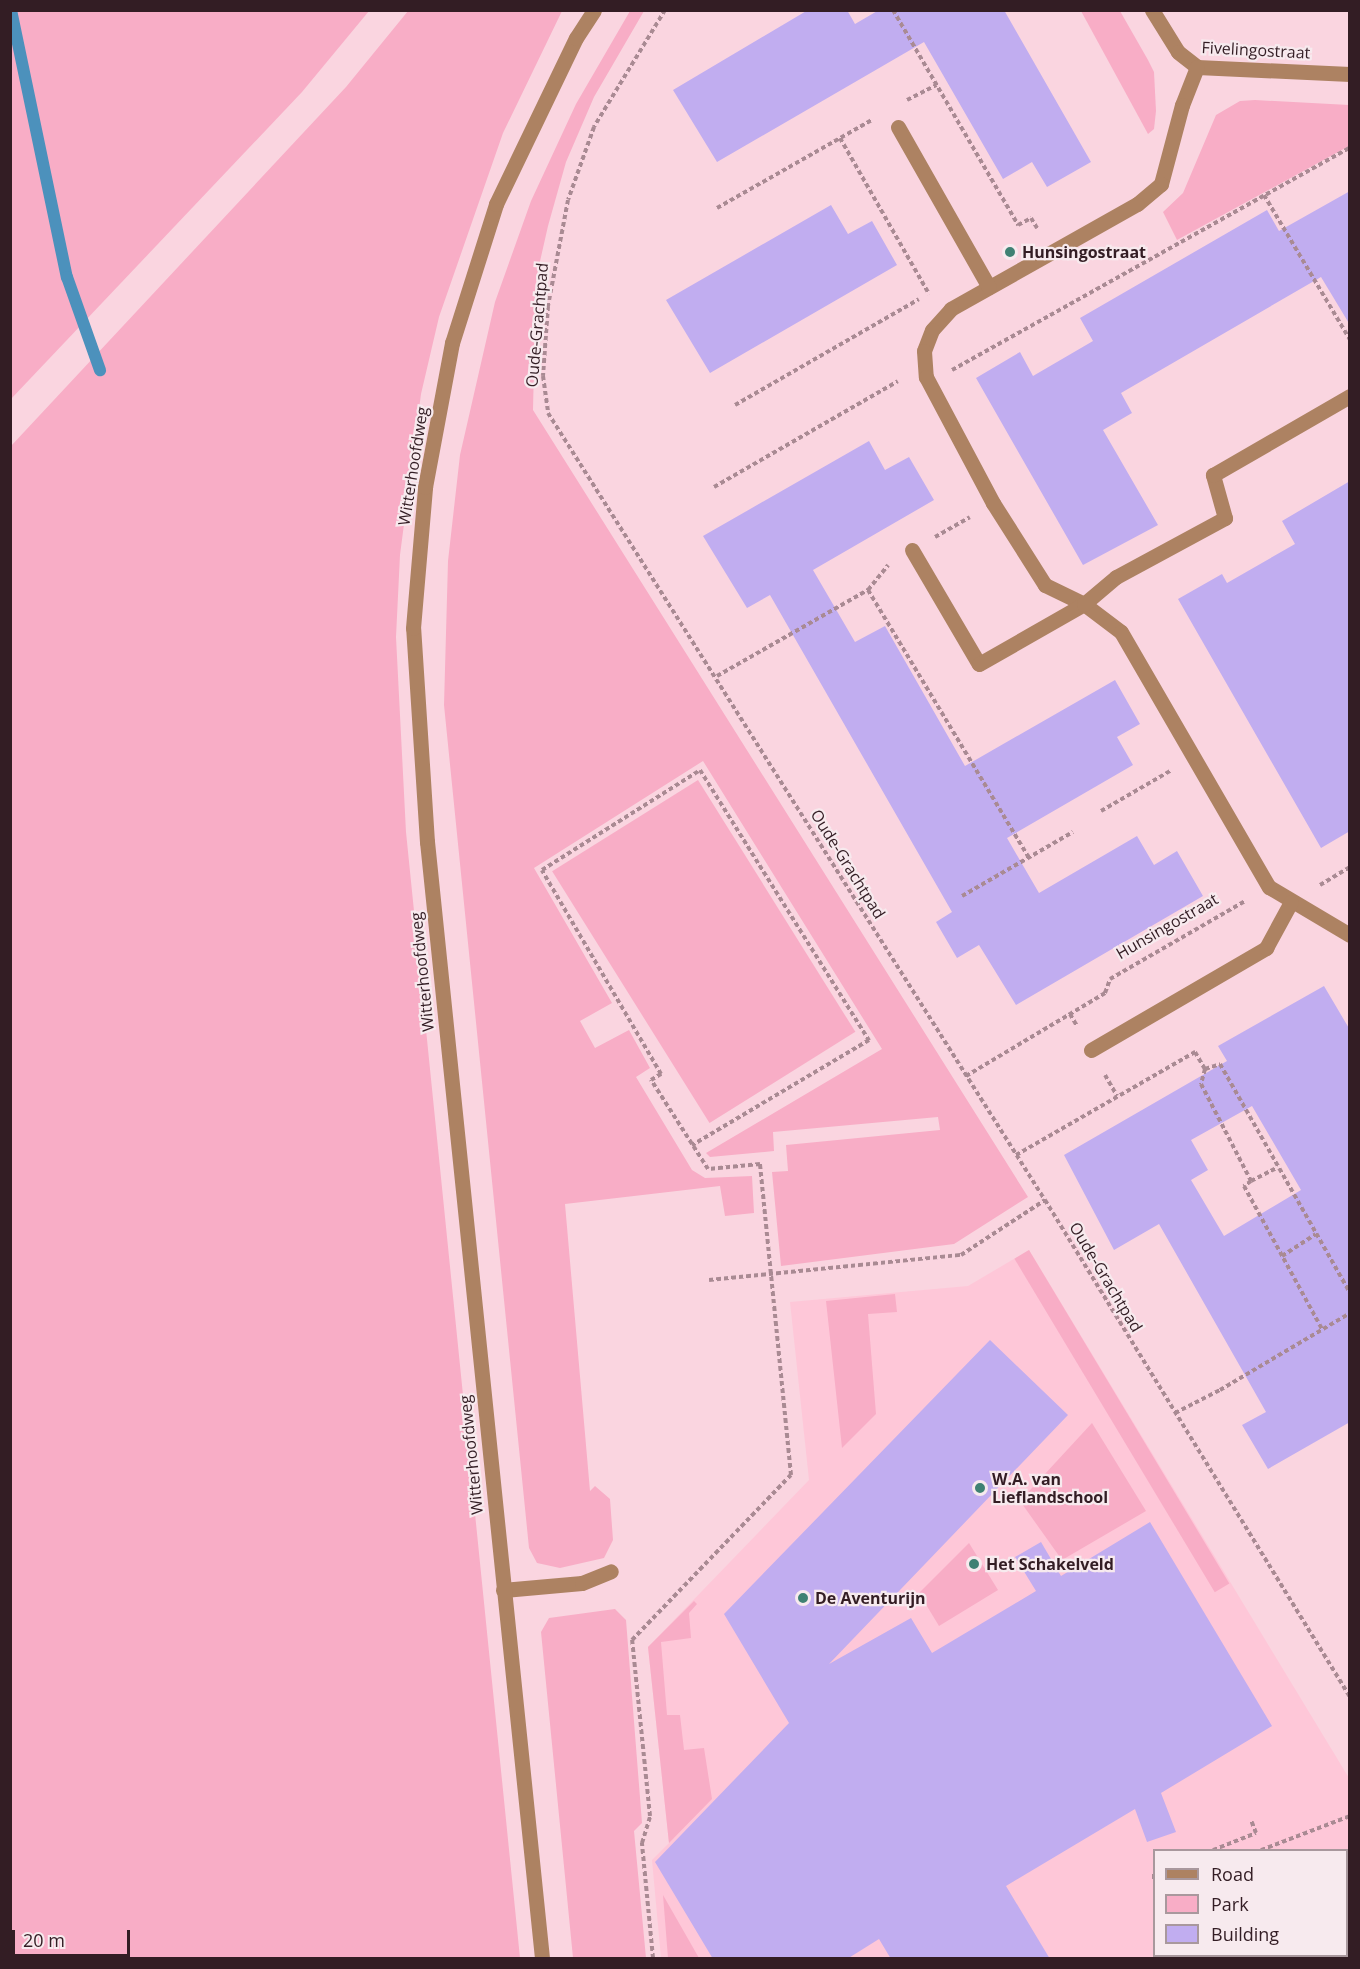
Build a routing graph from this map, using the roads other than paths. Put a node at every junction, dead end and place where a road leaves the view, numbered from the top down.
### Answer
1 (594, 10) edge
2 (1152, 10) edge
3 (1197, 67) junction
4 (1350, 74) edge
5 (898, 127) dead end
6 (989, 287) junction
7 (1350, 396) edge
8 (912, 549) road end
9 (1084, 604) junction
10 (1292, 902) junction
11 (1350, 935) edge
12 (1091, 1050) dead end
13 (611, 1571) dead end
14 (503, 1590) junction
15 (542, 1959) edge

1 - 14 street, Witterhoofdweg
2 - 3 street, Fivelingostraat
3 - 4 street, Fivelingostraat
3 - 6 street
5 - 6 street
6 - 9 street
7 - 9 street
8 - 9 street
9 - 10 street
10 - 11 street
10 - 12 street
13 - 14 street
14 - 15 street, Witterhoofdweg

